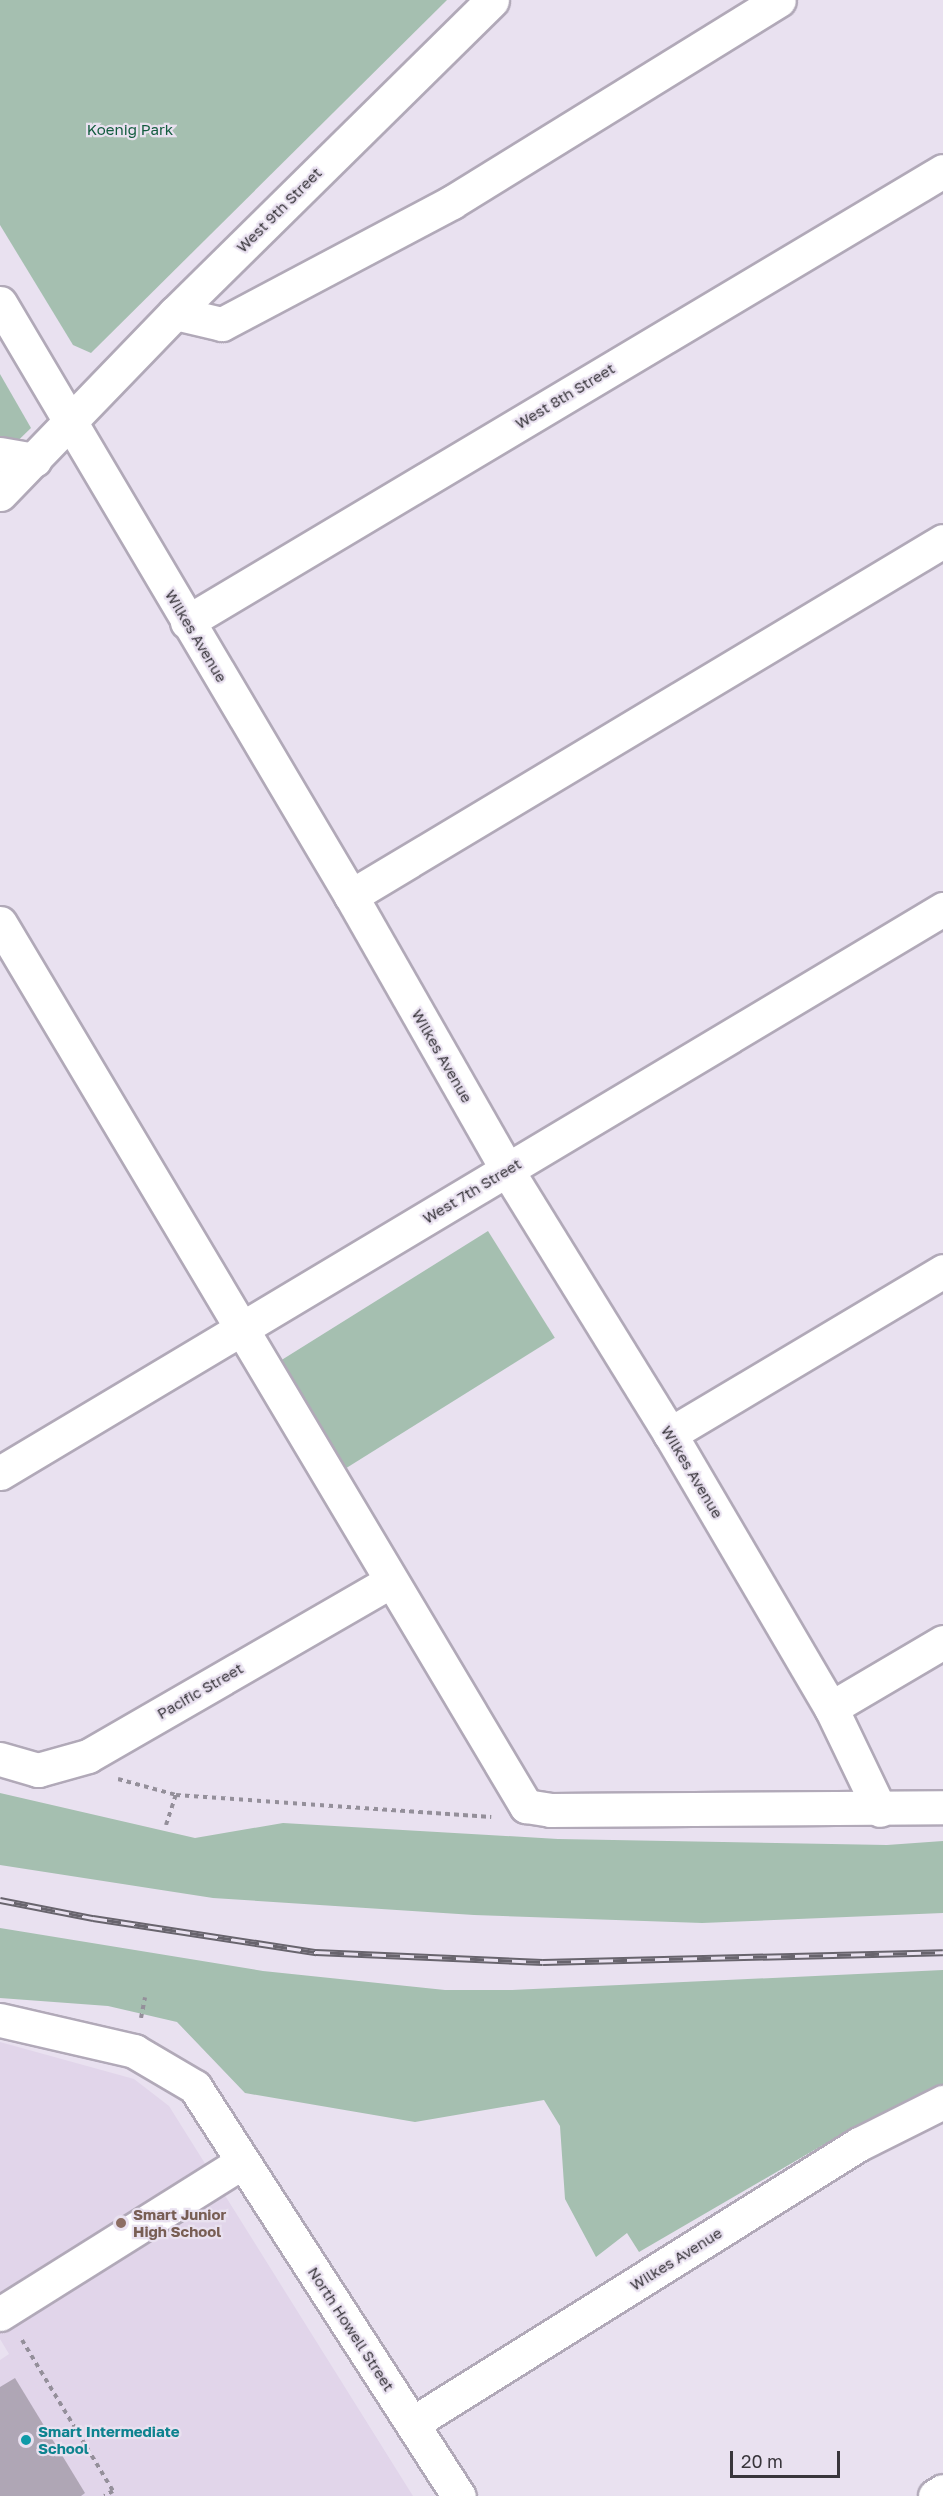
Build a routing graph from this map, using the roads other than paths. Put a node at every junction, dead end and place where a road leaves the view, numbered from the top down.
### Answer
1 (492, 0) edge
2 (779, 0) edge
3 (943, 171) edge
4 (0, 303) edge
5 (175, 313) junction
6 (70, 424) junction
7 (0, 454) edge
8 (34, 460) junction
9 (0, 494) edge
10 (943, 541) edge
11 (187, 622) junction
12 (351, 896) junction
13 (943, 909) edge
14 (0, 923) edge
15 (507, 1170) junction
16 (943, 1271) edge
17 (241, 1328) junction
18 (670, 1434) junction
19 (0, 1473) edge
20 (391, 1581) junction
21 (943, 1642) edge
22 (831, 1708) junction
23 (0, 1759) edge
24 (943, 1807) edge
25 (880, 1810) junction
26 (0, 2020) edge
27 (943, 2102) edge
28 (242, 2162) junction
29 (2, 2312) edge
30 (413, 2423) junction
31 (943, 2491) edge
32 (459, 2496) edge
33 (935, 2496) edge

1 - 5 street, West 9th Street
2 - 5 street
3 - 11 street, West 8th Street
4 - 6 street, Wilkes Avenue
5 - 6 street, West 9th Street
6 - 8 street, West 9th Street
6 - 11 street, Wilkes Avenue
7 - 8 street
8 - 9 street, West 9th Street
10 - 12 street
11 - 12 street, Wilkes Avenue
12 - 15 street, Wilkes Avenue
13 - 15 street, West 7th Street
14 - 17 street
15 - 17 street, West 7th Street
15 - 18 street, Wilkes Avenue
16 - 18 street
17 - 19 street, West 7th Street
17 - 20 street
18 - 22 street, Wilkes Avenue
20 - 23 street, Pacific Street
20 - 25 street
21 - 22 street
22 - 25 street, Wilkes Avenue
24 - 25 street
26 - 28 street, North Howell Street
27 - 30 street, Wilkes Avenue
28 - 29 street
28 - 30 street, North Howell Street
30 - 32 street, North Howell Street
31 - 33 street

